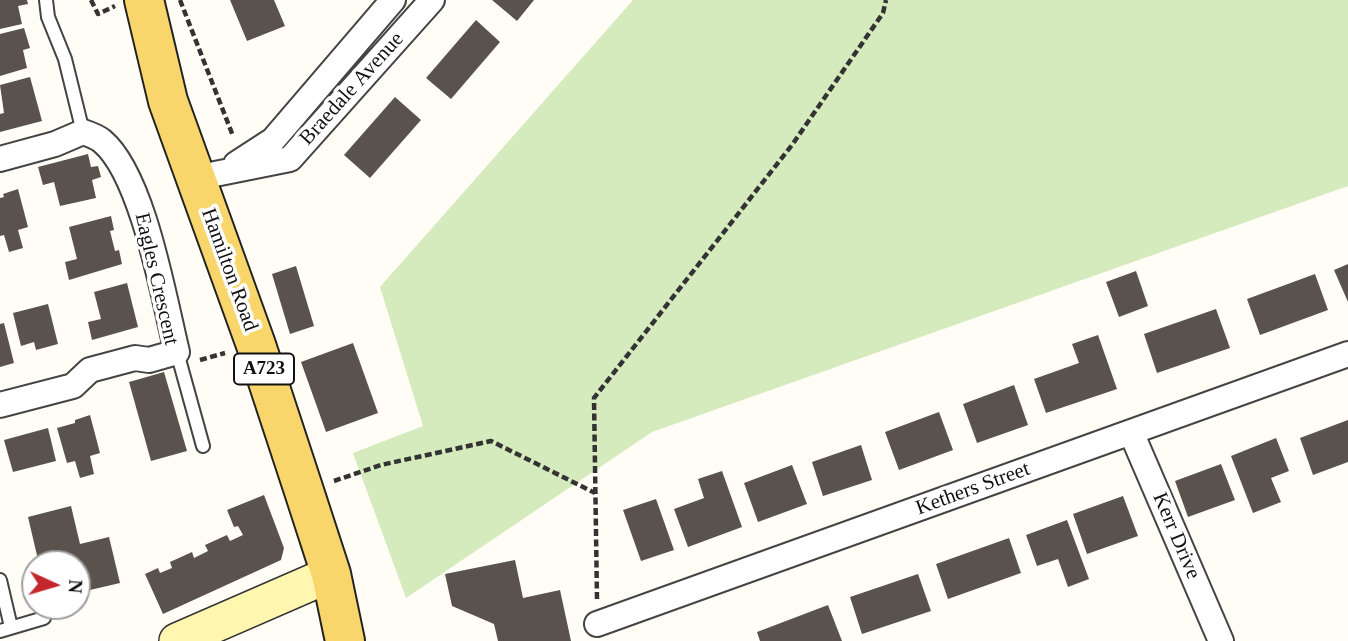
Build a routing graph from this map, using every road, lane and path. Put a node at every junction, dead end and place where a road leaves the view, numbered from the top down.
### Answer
1 (46, 0) edge
2 (180, 0) edge
3 (393, 0) edge
4 (432, 0) edge
5 (886, 0) edge
6 (117, 1) edge
7 (83, 132) junction
8 (0, 159) edge
9 (220, 170) junction
10 (256, 345) junction
11 (177, 352) junction
12 (1348, 354) edge
13 (0, 405) edge
14 (1132, 432) junction
15 (203, 446) dead end
16 (304, 491) junction
17 (595, 493) junction
18 (331, 574) junction
19 (0, 580) edge
20 (37, 620) edge
21 (597, 624) joint
22 (6, 629) edge
23 (177, 641) edge
24 (345, 641) edge
25 (1221, 641) edge

1 - 7 lane
2 - 9 path
3 - 9 street, Braedale Avenue
4 - 9 street, Braedale Avenue
5 - 17 path
6 - 9 main road, Hamilton Road / A723
7 - 8 street
7 - 11 street, Eagles Crescent
9 - 10 main road, Hamilton Road / A723
10 - 11 path
10 - 16 main road, Hamilton Road / A723
11 - 13 street, Eagles Crescent
11 - 15 lane
12 - 14 street, Kethers Street
14 - 21 street, Kethers Street
14 - 25 street, Kerr Drive
16 - 17 path
16 - 18 main road, Hamilton Road / A723
17 - 21 path
18 - 23 street
18 - 24 main road, Hamilton Road / A723
19 - 22 lane
20 - 22 lane

